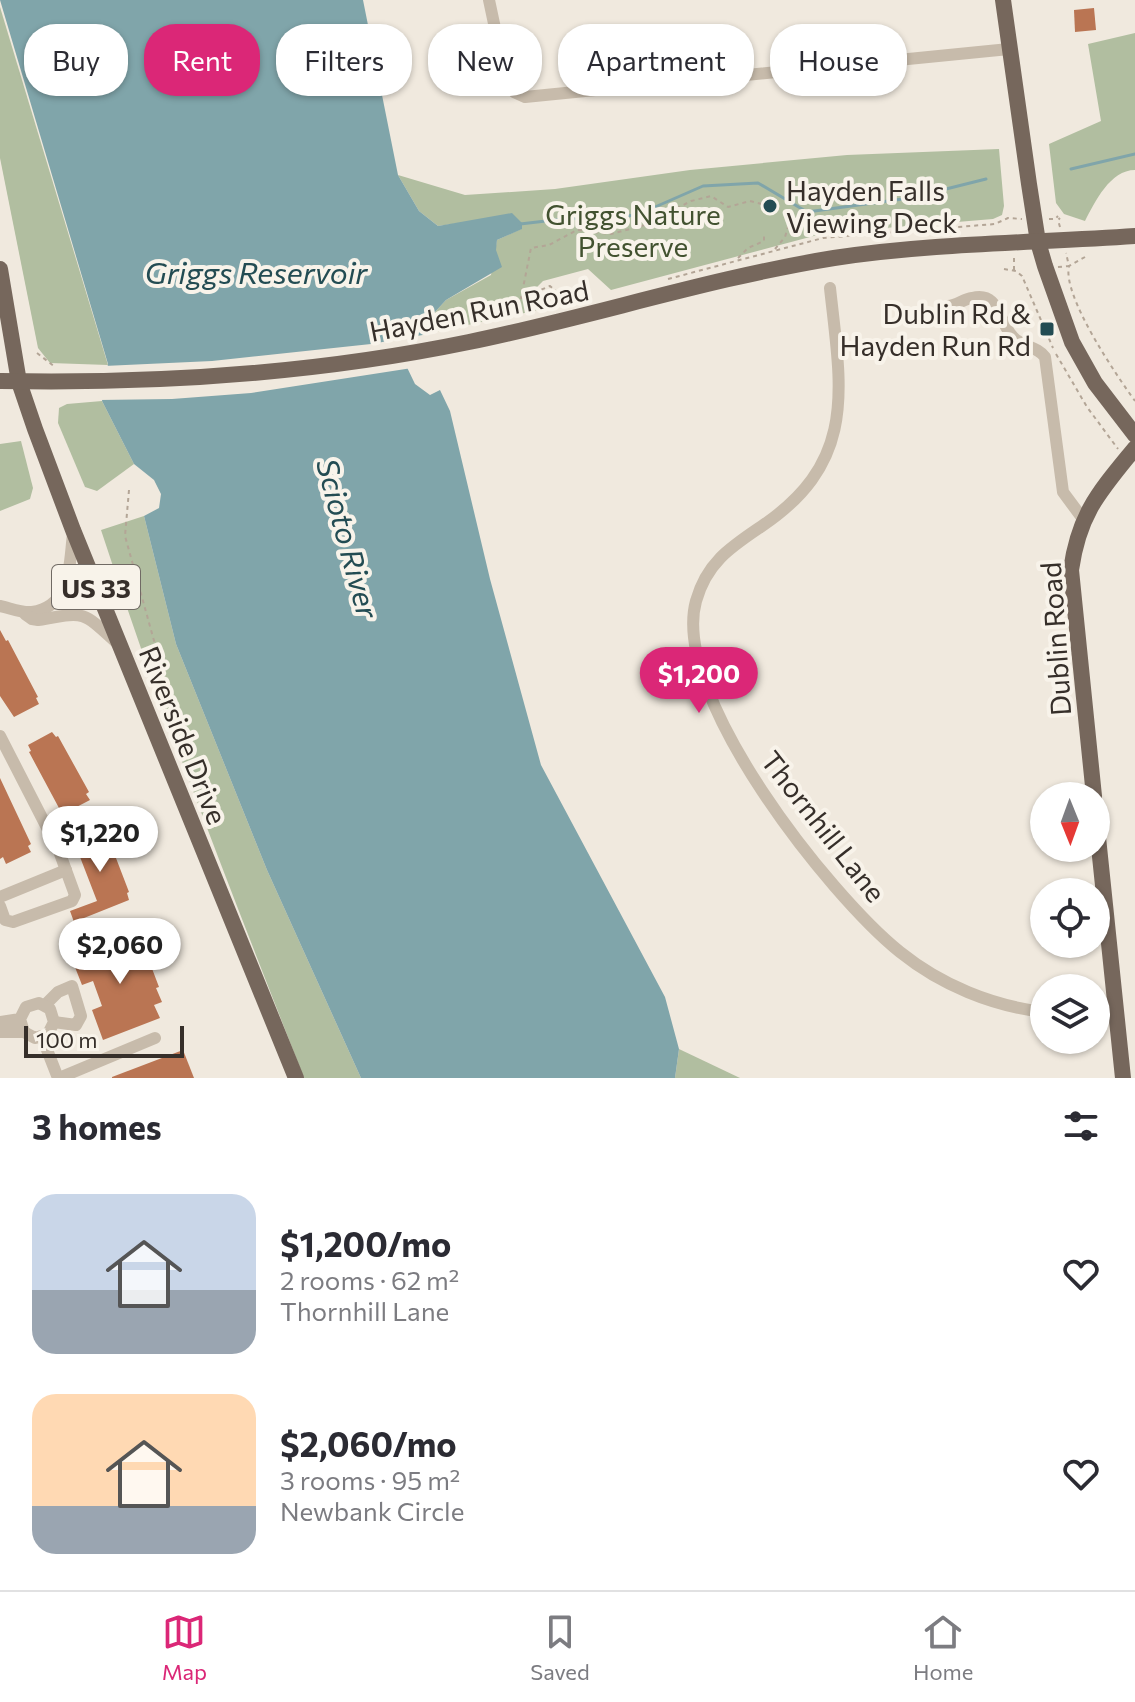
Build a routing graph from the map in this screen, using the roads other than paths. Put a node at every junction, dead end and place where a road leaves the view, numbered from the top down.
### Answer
1 (489, 0) edge
2 (1003, 0) edge
3 (1009, 49) junction
4 (1135, 236) edge
5 (1038, 242) junction
6 (0, 269) edge
7 (830, 288) dead end
8 (948, 306) dead end
9 (0, 381) edge
10 (19, 382) junction
11 (1135, 435) edge
12 (1131, 453) edge
13 (1083, 519) junction
14 (73, 530) junction
15 (0, 606) edge
16 (22, 611) junction
17 (119, 644) junction
18 (1, 740) edge
19 (1093, 782) edge
20 (1100, 862) edge
21 (66, 870) junction
22 (0, 897) edge
23 (0, 906) edge
24 (45, 1005) junction
25 (1030, 1009) edge
26 (1115, 1010) junction
27 (1110, 1011) edge
28 (20, 1019) junction
29 (0, 1022) edge
30 (54, 1022) junction
31 (0, 1032) edge
32 (24, 1032) junction
33 (42, 1037) junction
34 (155, 1038) dead end
35 (58, 1078) edge
36 (296, 1078) edge
37 (1123, 1078) edge

1 - 3 street
2 - 3 main road
3 - 5 main road
4 - 5 main road, Hayden Run Road
5 - 10 main road, Hayden Run Road
5 - 11 main road
6 - 10 main road, Riverside Drive / US 33
7 - 25 street, Thornhill Lane
8 - 13 street
9 - 10 main road, Hayden Run Road
10 - 14 main road, Riverside Drive / US 33
12 - 13 main road, Dublin Road
13 - 19 main road, Dublin Road
14 - 16 street
14 - 17 main road, Riverside Drive / US 33
15 - 16 street
16 - 17 street
17 - 36 main road, Riverside Drive / US 33
18 - 21 street
20 - 26 main road
21 - 22 street
21 - 23 street
24 - 28 street
24 - 30 street
24 - 30 street
26 - 27 street
26 - 37 main road
28 - 29 street
28 - 32 street
30 - 33 street
31 - 32 street
32 - 33 street
33 - 35 street
34 - 35 street

